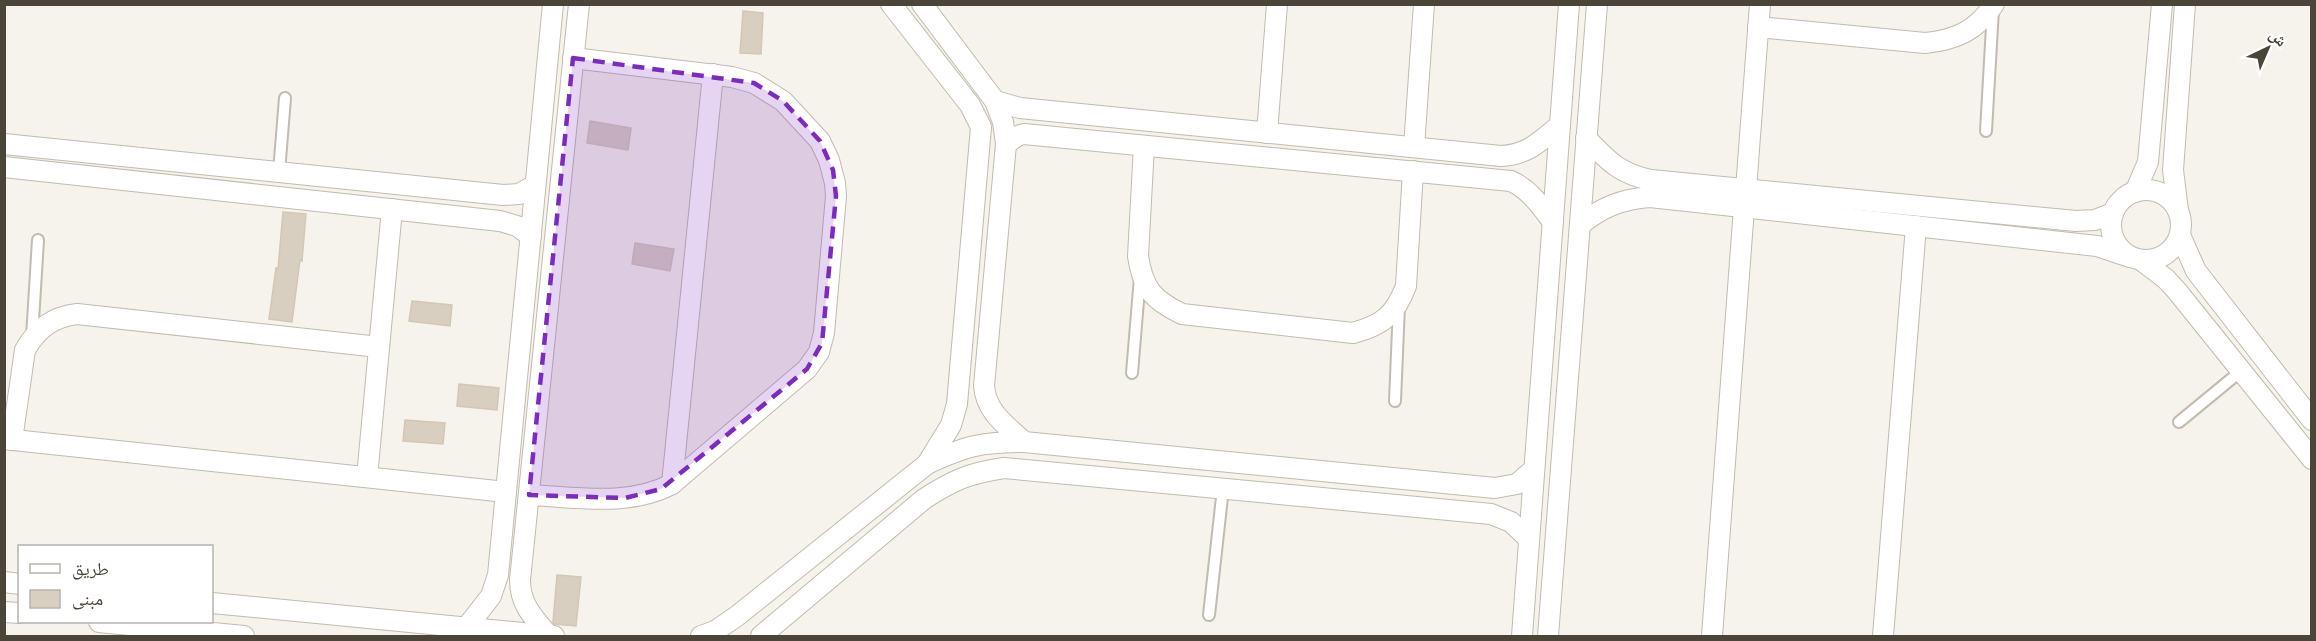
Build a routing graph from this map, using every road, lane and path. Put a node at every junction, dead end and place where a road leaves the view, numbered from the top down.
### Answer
1 (553, 4) edge
2 (579, 4) edge
3 (891, 4) edge
4 (922, 4) edge
5 (1277, 4) edge
6 (1424, 4) edge
7 (1569, 4) edge
8 (1597, 4) edge
9 (1760, 4) edge
10 (2162, 4) edge
11 (2185, 4) edge
12 (1994, 5) edge
13 (1758, 27) junction
14 (573, 58) junction
15 (713, 74) junction
16 (285, 98) dead end
17 (995, 101) junction
18 (1560, 125) junction
19 (1986, 131) dead end
20 (1267, 133) junction
21 (2151, 135) junction
22 (1586, 138) junction
23 (2175, 138) junction
24 (4, 144) edge
25 (1006, 144) junction
26 (1144, 146) junction
27 (1414, 147) junction
28 (1501, 156) junction
29 (4, 167) edge
30 (1413, 171) junction
31 (279, 172) junction
32 (1498, 179) junction
33 (535, 185) junction
34 (1651, 189) junction
35 (2135, 192) junction
36 (1745, 198) junction
37 (392, 209) junction
38 (2178, 211) junction
39 (2113, 213) junction
40 (2056, 219) junction
41 (1553, 222) junction
42 (1580, 225) junction
43 (1916, 226) junction
44 (2180, 235) junction
45 (531, 236) junction
46 (38, 240) dead end
47 (2054, 241) junction
48 (2136, 258) junction
49 (1141, 274) junction
50 (2210, 288) junction
51 (1399, 304) junction
52 (2189, 305) junction
53 (32, 338) junction
54 (379, 347) junction
55 (2241, 370) junction
56 (1132, 373) dead end
57 (1542, 373) junction
58 (1568, 375) junction
59 (1395, 401) dead end
60 (2312, 420) edge
61 (2179, 422) dead end
62 (8, 440) edge
63 (1024, 442) junction
64 (2312, 459) edge
65 (927, 465) junction
66 (1534, 469) junction
67 (367, 477) junction
68 (672, 484) junction
69 (1223, 488) junction
70 (506, 492) junction
71 (529, 495) junction
72 (1529, 539) junction
73 (824, 546) junction
74 (842, 568) junction
75 (213, 603) edge
76 (1209, 615) dead end
77 (118, 623) edge
78 (466, 628) junction
79 (244, 636) edge
80 (551, 636) edge
81 (701, 636) edge
82 (761, 636) edge
83 (1522, 636) edge
84 (1548, 636) edge
85 (1712, 636) edge
86 (1883, 636) edge

1 - 33 street
2 - 14 street
3 - 65 street
4 - 17 street
5 - 20 street
6 - 27 street
7 - 18 street
8 - 22 street
9 - 13 street
10 - 21 street
11 - 23 street
12 - 13 street
12 - 19 lane
13 - 36 street
14 - 15 street
14 - 71 street
15 - 68 street
15 - 68 street
16 - 31 lane
17 - 20 street
17 - 25 street
18 - 28 street
18 - 41 street
20 - 27 street
21 - 23 street
21 - 35 street
22 - 34 street
22 - 42 street
23 - 38 street
24 - 31 street
25 - 26 street
25 - 63 street
26 - 30 street
26 - 49 street
27 - 28 street
28 - 32 street
29 - 37 street
30 - 32 street
30 - 51 street
31 - 33 street
32 - 41 street
33 - 45 street
34 - 36 street
34 - 42 street
35 - 38 street
35 - 39 street
36 - 40 street
36 - 43 street
36 - 85 street
37 - 45 street
37 - 54 street
38 - 44 street
39 - 40 street
39 - 48 street
40 - 47 street
41 - 57 street
42 - 58 street
43 - 47 street
43 - 86 street
44 - 48 street
44 - 50 street
45 - 70 street
46 - 53 lane
47 - 48 street
48 - 52 street
49 - 51 street
49 - 56 lane
50 - 52 street
50 - 60 street
51 - 59 lane
52 - 55 street
53 - 54 street
53 - 62 street
54 - 67 street
55 - 61 lane
55 - 64 street
57 - 58 street
57 - 66 street
58 - 84 street
62 - 67 street
63 - 65 street
63 - 66 street
65 - 73 street
66 - 72 street
67 - 70 street
68 - 71 street
69 - 72 street
69 - 74 street
69 - 76 lane
70 - 78 street
71 - 80 street
72 - 83 street
73 - 74 street
73 - 81 street
74 - 82 street
75 - 78 street
77 - 79 street
78 - 80 street

